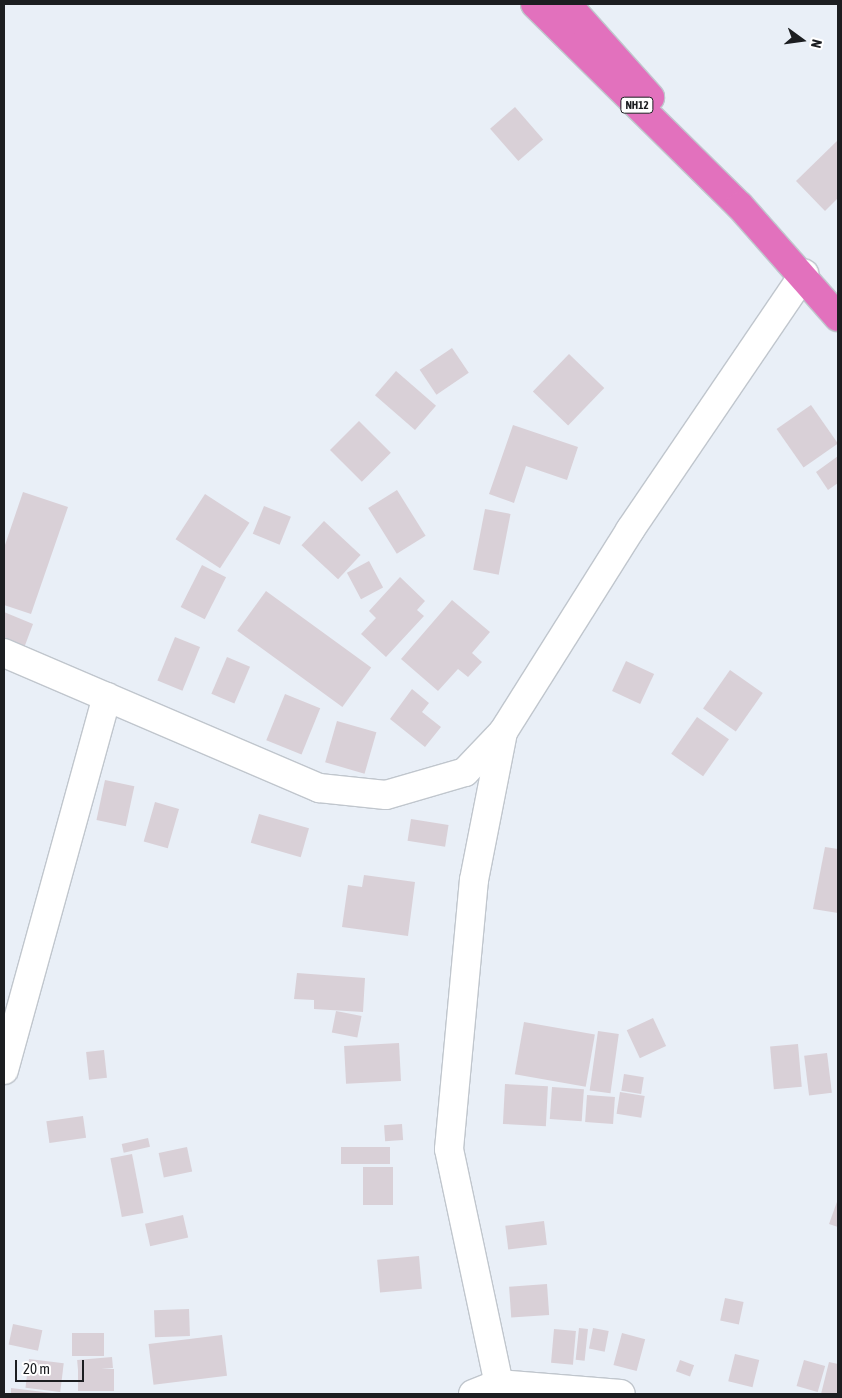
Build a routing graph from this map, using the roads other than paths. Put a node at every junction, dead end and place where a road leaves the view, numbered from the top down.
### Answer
1 (535, 4) edge
2 (567, 4) edge
3 (740, 206) junction
4 (804, 274) junction
5 (838, 317) edge
6 (4, 653) edge
7 (107, 697) junction
8 (503, 732) junction
9 (4, 1070) edge
10 (491, 1391) edge
11 (621, 1394) edge

1 - 3 highway, NH12
2 - 3 highway, NH12
3 - 4 highway, NH12
4 - 5 highway, NH12
4 - 8 street
6 - 7 street
7 - 8 street
7 - 9 street
8 - 10 street
10 - 11 street

